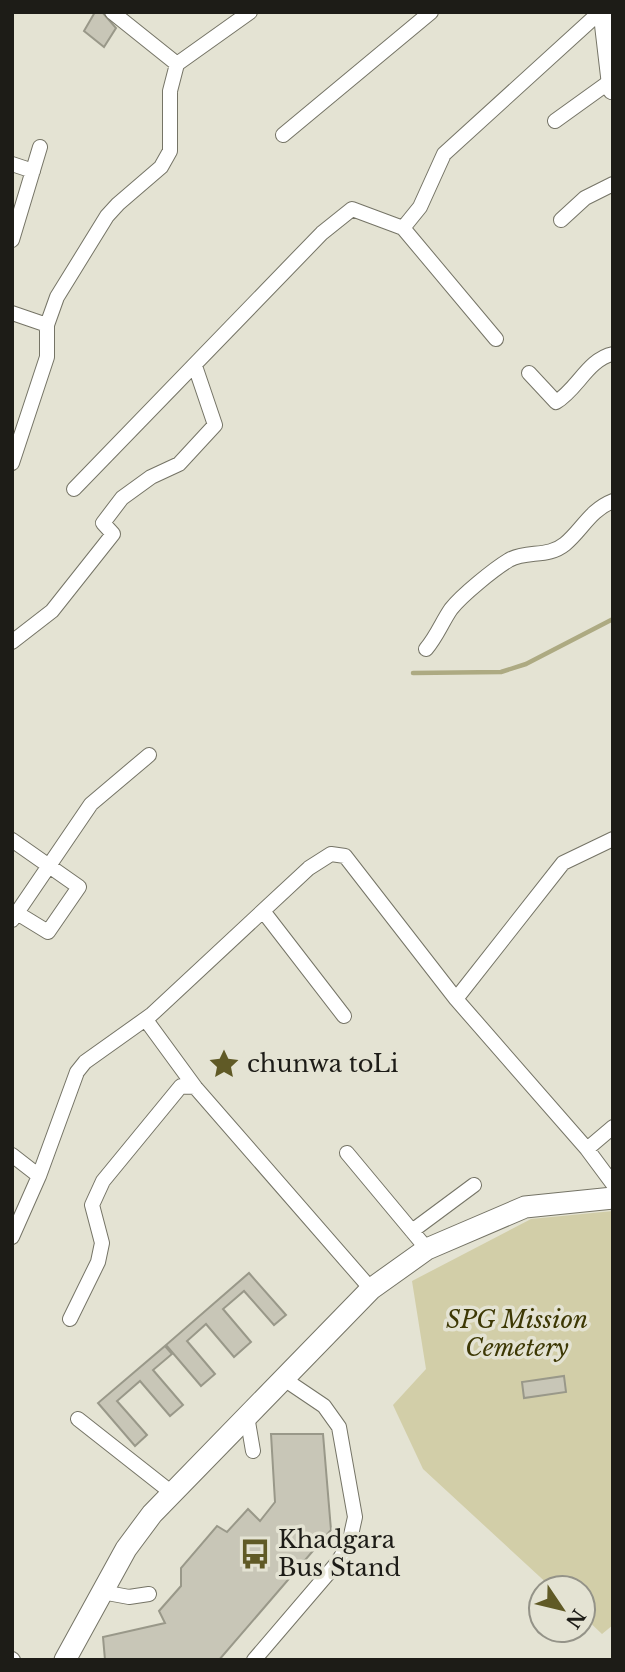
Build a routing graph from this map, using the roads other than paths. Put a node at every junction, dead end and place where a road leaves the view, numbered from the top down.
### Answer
1 (250, 12) edge
2 (431, 12) edge
3 (602, 12) edge
4 (611, 12) edge
5 (113, 13) edge
6 (613, 30) edge
7 (177, 64) junction
8 (612, 84) edge
9 (555, 121) dead end
10 (283, 135) dead end
11 (40, 147) dead end
12 (12, 164) edge
13 (33, 170) junction
14 (613, 184) edge
15 (561, 220) dead end
16 (403, 228) junction
17 (12, 240) edge
18 (12, 313) edge
19 (47, 325) junction
20 (496, 339) dead end
21 (613, 354) edge
22 (195, 366) junction
23 (529, 373) dead end
24 (12, 463) edge
25 (74, 489) dead end
26 (613, 501) edge
27 (12, 642) edge
28 (426, 649) dead end
29 (149, 755) dead end
30 (613, 839) edge
31 (12, 840) edge
32 (50, 866) junction
33 (263, 911) junction
34 (14, 916) edge
35 (456, 999) junction
36 (344, 1016) dead end
37 (146, 1020) junction
38 (195, 1087) junction
39 (613, 1127) edge
40 (587, 1149) junction
41 (347, 1153) dead end
42 (12, 1154) edge
43 (39, 1176) junction
44 (613, 1184) edge
45 (474, 1185) dead end
46 (613, 1198) edge
47 (412, 1231) junction
48 (12, 1237) edge
49 (427, 1249) junction
50 (371, 1290) junction
51 (69, 1319) dead end
52 (284, 1378) junction
53 (247, 1416) junction
54 (78, 1419) dead end
55 (253, 1451) dead end
56 (172, 1493) junction
57 (102, 1592) junction
58 (149, 1594) dead end
59 (65, 1660) edge
60 (254, 1660) edge

1 - 7 street
2 - 10 street
3 - 8 street
3 - 16 street
4 - 6 street
5 - 7 street
7 - 19 street
8 - 9 street
11 - 13 street
12 - 13 street
13 - 17 street
14 - 15 street
16 - 20 street
16 - 22 street
18 - 19 street
19 - 24 street
21 - 23 street
22 - 25 street
22 - 27 street
26 - 28 street
29 - 32 street
30 - 35 street
31 - 32 street
32 - 34 street
32 - 34 street
33 - 35 street
33 - 36 street
33 - 37 street
35 - 40 street
37 - 38 street
37 - 43 street
38 - 50 street
38 - 51 street
39 - 40 street
40 - 44 street
41 - 47 street
42 - 43 street
43 - 48 street
45 - 47 street
46 - 49 street
47 - 49 street
49 - 50 street
50 - 52 street
52 - 53 street
52 - 60 street
53 - 55 street
53 - 56 street
54 - 56 street
56 - 57 street
57 - 58 street
57 - 59 street

